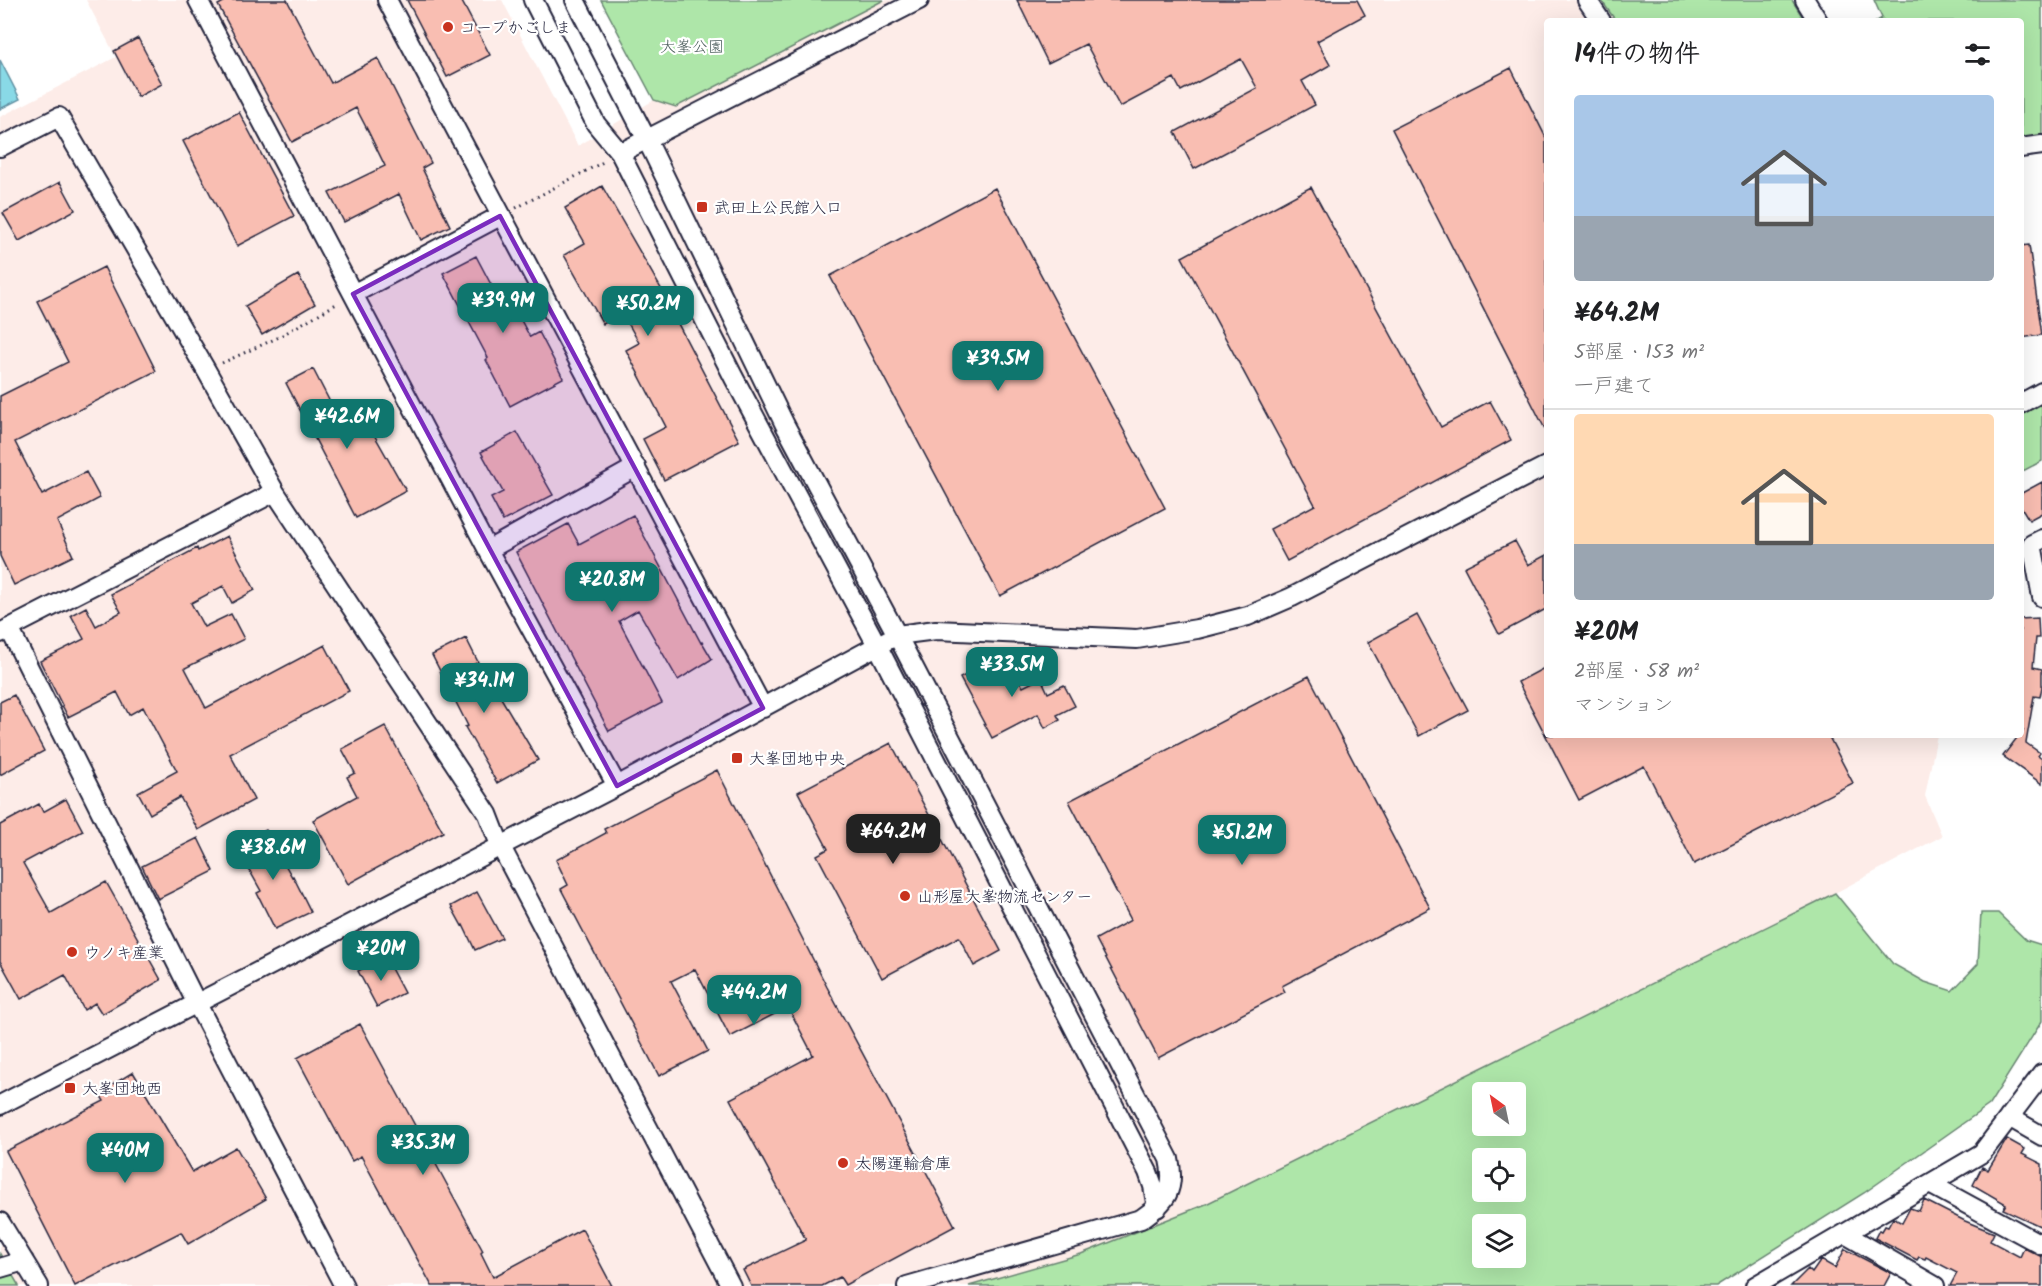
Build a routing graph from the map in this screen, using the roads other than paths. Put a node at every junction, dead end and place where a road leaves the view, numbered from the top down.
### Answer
1 (198, 0) edge
2 (387, 0) edge
3 (533, 0) edge
4 (575, 0) edge
5 (919, 0) edge
6 (1587, 0) edge
7 (1805, 0) edge
8 (1600, 18) edge
9 (1816, 18) edge
10 (647, 140) junction
11 (2042, 145) edge
12 (0, 147) edge
13 (2024, 147) edge
14 (620, 153) junction
15 (501, 216) junction
16 (353, 294) junction
17 (2042, 392) edge
18 (2024, 402) edge
19 (636, 467) junction
20 (1544, 467) edge
21 (275, 492) junction
22 (2042, 539) edge
23 (488, 550) junction
24 (2042, 597) edge
25 (5, 631) edge
26 (897, 635) junction
27 (878, 647) junction
28 (763, 708) junction
29 (617, 786) junction
30 (500, 845) junction
31 (196, 1002) junction
32 (2042, 1074) edge
33 (0, 1105) edge
34 (2009, 1117) junction
35 (2042, 1136) edge
36 (1930, 1184) junction
37 (1157, 1208) junction
38 (0, 1222) edge
39 (1845, 1234) junction
40 (2042, 1245) edge
41 (24, 1261) junction
42 (0, 1268) edge
43 (39, 1286) edge
44 (344, 1286) edge
45 (730, 1286) edge
46 (906, 1286) edge
47 (1755, 1286) edge
48 (1935, 1286) edge

1 - 16 street
2 - 15 street
3 - 14 street
4 - 10 street
5 - 10 street
6 - 8 street
7 - 9 street
10 - 14 street
10 - 26 street
11 - 13 street
12 - 21 street
14 - 27 street
15 - 16 street
15 - 19 street
16 - 23 street
17 - 18 street
19 - 23 street
19 - 28 street
20 - 26 street
21 - 25 street
21 - 30 street
22 - 24 street
23 - 29 street
25 - 31 street
26 - 27 street
26 - 37 street
27 - 28 street
27 - 37 street
28 - 29 street
29 - 30 street
30 - 31 street
30 - 45 street
31 - 33 street
31 - 44 street
32 - 34 street
34 - 35 street
34 - 36 street
36 - 39 street
36 - 40 street
37 - 46 street
38 - 41 street
39 - 47 street
39 - 48 street
41 - 42 street
41 - 43 street

